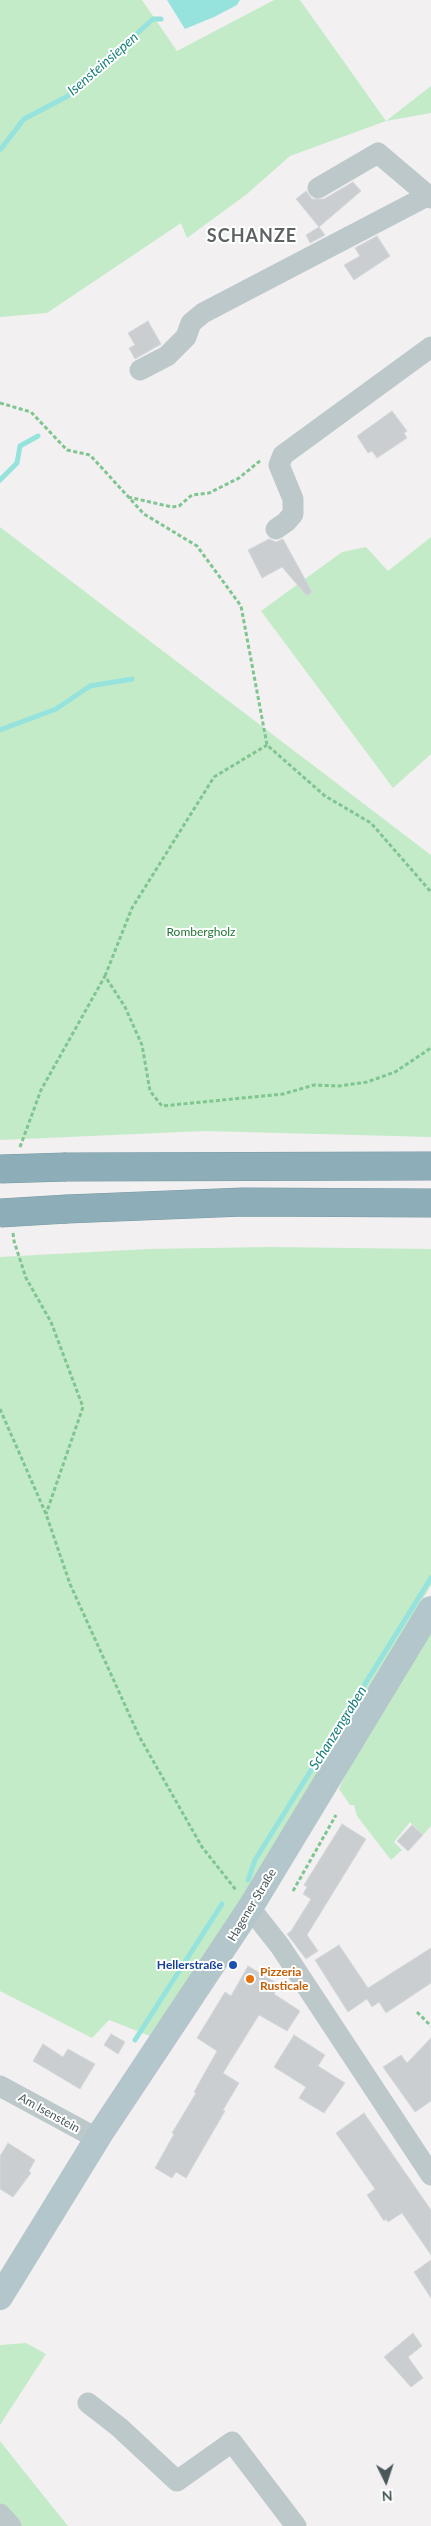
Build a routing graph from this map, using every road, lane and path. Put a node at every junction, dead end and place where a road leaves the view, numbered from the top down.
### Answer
1 (318, 188) dead end
2 (430, 197) edge
3 (431, 347) edge
4 (140, 370) dead end
5 (0, 403) edge
6 (283, 455) junction
7 (128, 497) junction
8 (276, 529) dead end
9 (267, 745) junction
10 (431, 892) edge
11 (105, 976) dead end
12 (431, 1166) edge
13 (0, 1170) edge
14 (431, 1203) edge
15 (0, 1213) edge
16 (0, 1408) edge
17 (431, 1609) edge
18 (336, 1815) dead end
19 (293, 1892) dead end
20 (250, 1908) junction
21 (417, 2012) dead end
22 (431, 2026) edge
23 (0, 2086) edge
24 (98, 2139) junction
25 (431, 2175) edge
26 (0, 2297) edge
27 (88, 2403) dead end
28 (0, 2514) edge
29 (11, 2526) edge
30 (296, 2526) edge

1 - 2 street
2 - 4 street
3 - 6 street
5 - 7 path
6 - 7 path
6 - 8 street
7 - 9 path
9 - 10 path
9 - 11 path
12 - 13 highway, bridge
14 - 15 highway, bridge
16 - 20 path
17 - 20 main road, Hagener Straße
18 - 19 path
20 - 24 main road, Hagener Straße
20 - 25 street
21 - 22 path
23 - 24 street, Am Isenstein
24 - 26 main road, Hagener Straße
27 - 30 street
28 - 29 street

